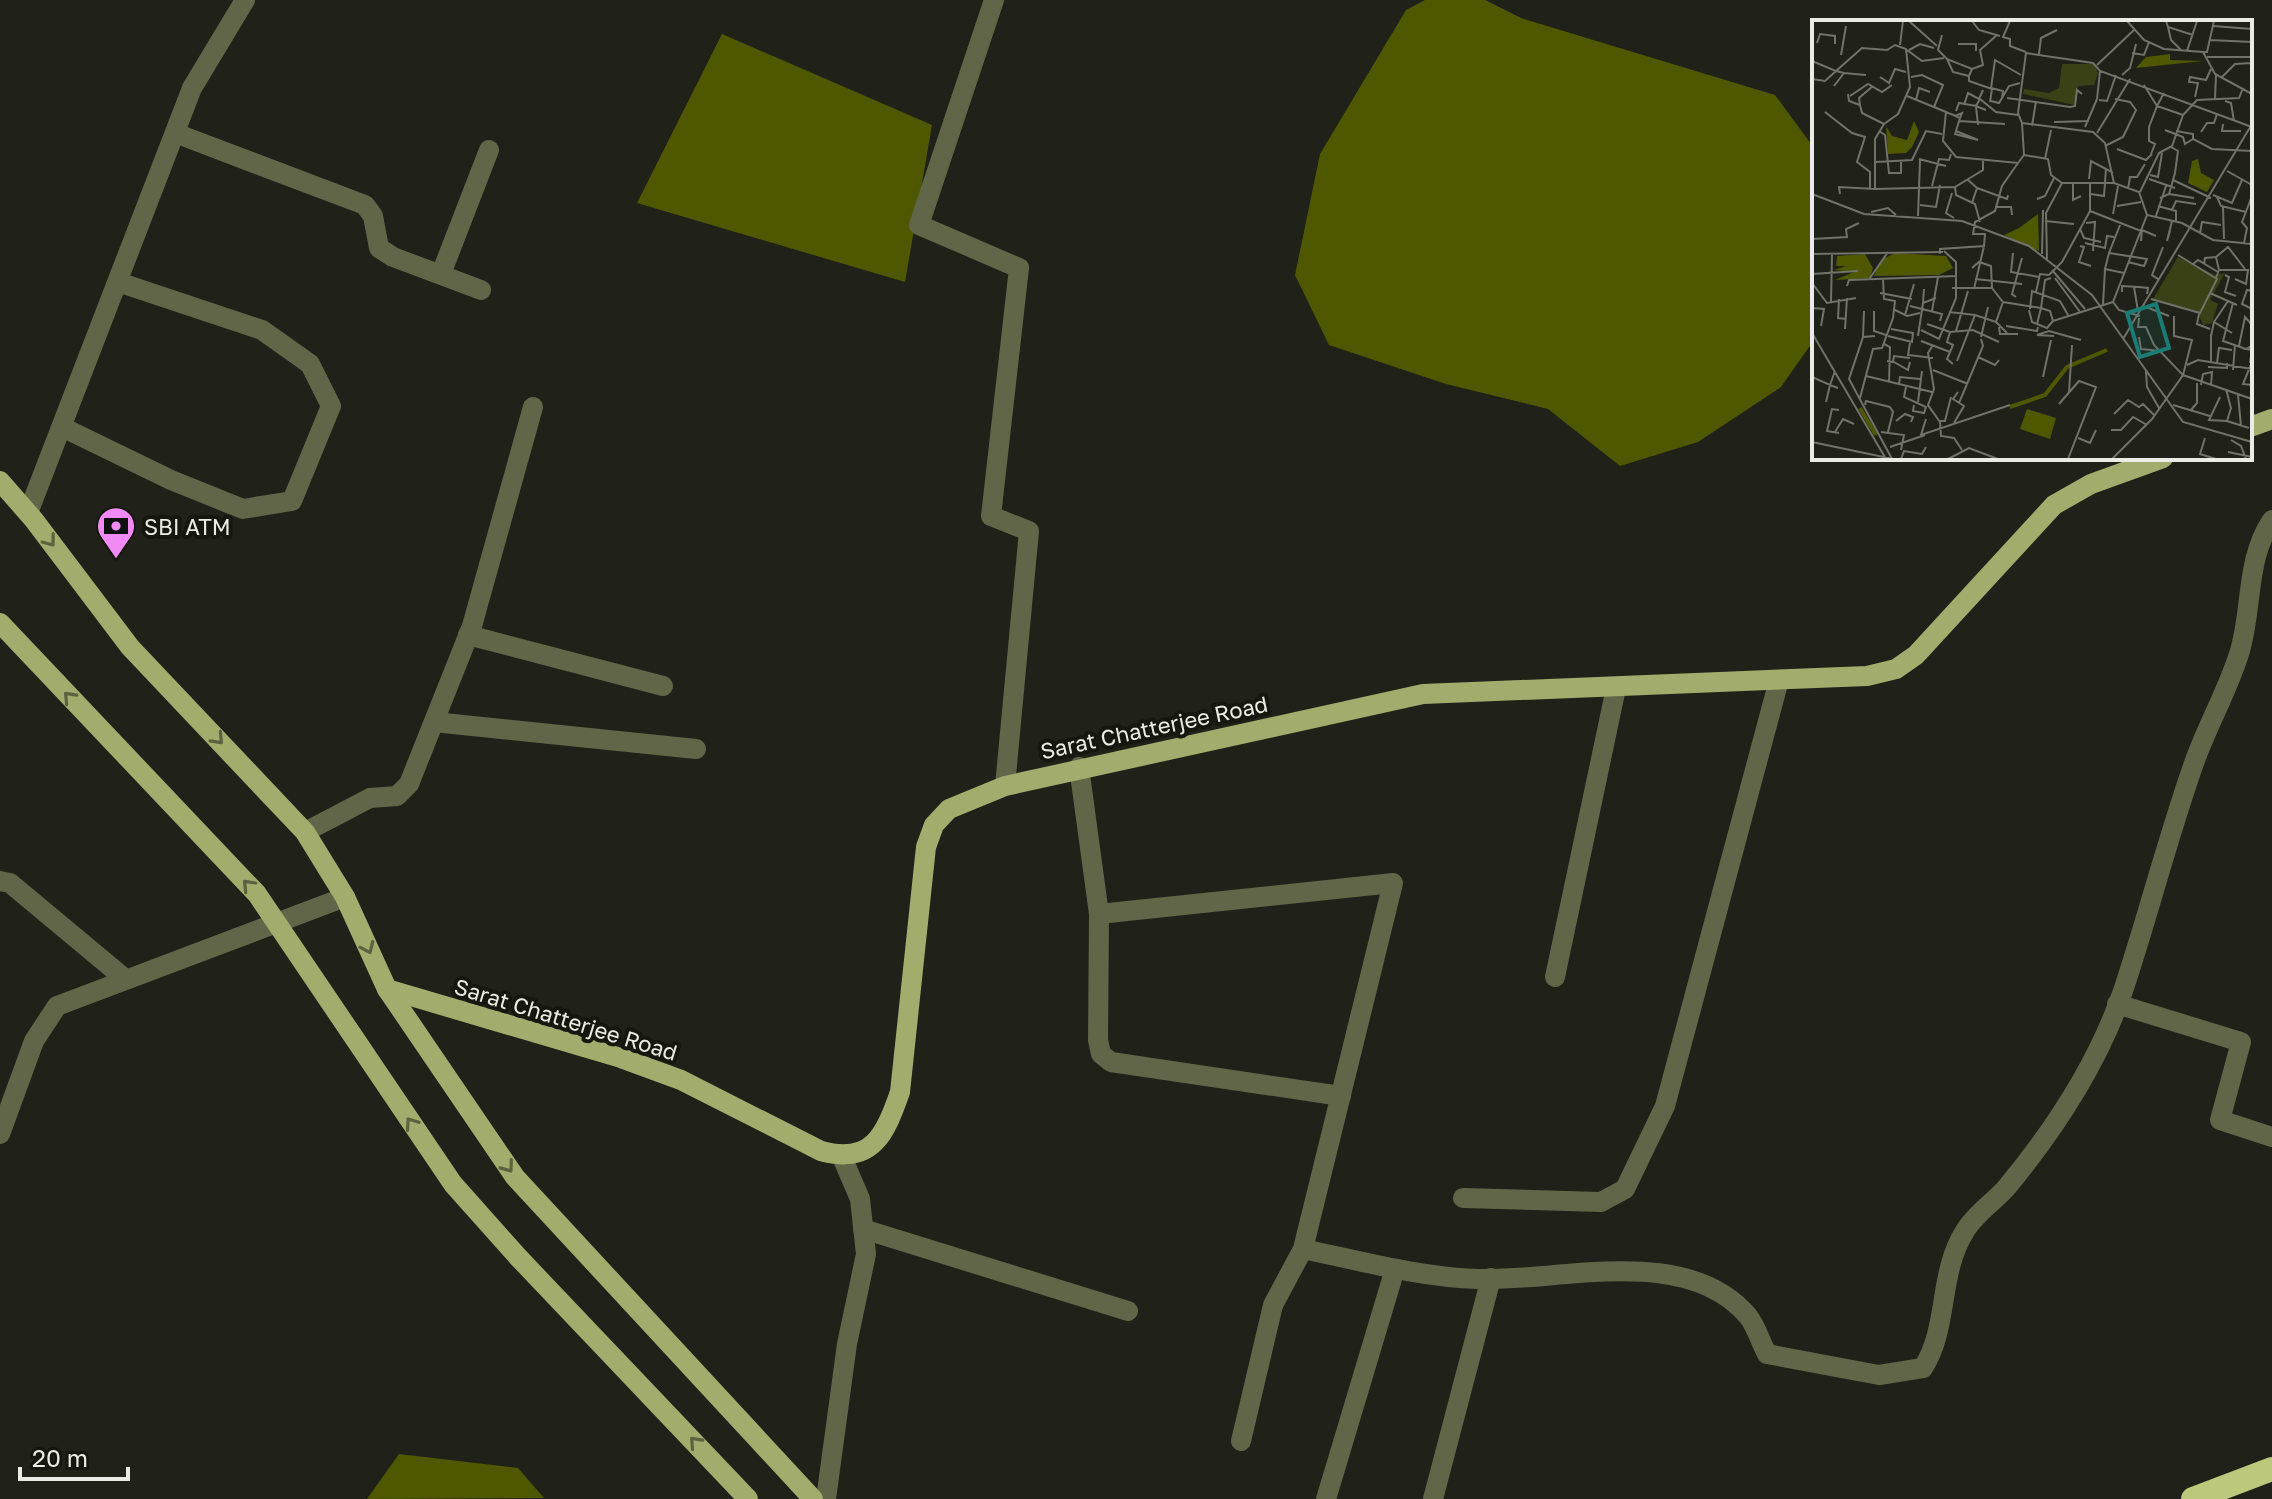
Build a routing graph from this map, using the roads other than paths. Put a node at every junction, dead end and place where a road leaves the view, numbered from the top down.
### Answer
1 (245, 0) edge
2 (994, 0) edge
3 (175, 133) junction
4 (489, 150) dead end
5 (441, 274) junction
6 (118, 282) junction
7 (481, 290) dead end
8 (533, 407) dead end
9 (2272, 419) edge
10 (2252, 426) edge
11 (62, 427) junction
12 (2157, 460) edge
13 (0, 481) edge
14 (28, 513) junction
15 (2272, 520) edge
16 (0, 623) edge
17 (468, 635) junction
18 (1779, 680) junction
19 (663, 686) dead end
20 (1616, 688) junction
21 (434, 722) junction
22 (696, 749) dead end
23 (1079, 767) junction
24 (1005, 786) junction
25 (305, 832) junction
26 (0, 881) edge
27 (345, 897) junction
28 (1099, 914) junction
29 (277, 924) junction
30 (1555, 977) dead end
31 (124, 978) junction
32 (387, 989) junction
33 (2117, 1004) junction
34 (1341, 1096) junction
35 (0, 1134) edge
36 (2272, 1137) edge
37 (842, 1157) junction
38 (1463, 1198) dead end
39 (863, 1229) junction
40 (1303, 1249) junction
41 (1395, 1269) junction
42 (1491, 1278) junction
43 (1128, 1311) dead end
44 (1241, 1441) dead end
45 (2272, 1469) edge
46 (748, 1499) edge
47 (813, 1499) edge
48 (826, 1499) edge
49 (1326, 1499) edge
50 (1433, 1499) edge
51 (2193, 1499) edge

1 - 3 street
2 - 24 street
3 - 5 street
3 - 6 street
4 - 5 street
5 - 7 street
6 - 11 street
6 - 11 street
8 - 17 street
9 - 10 main road
11 - 14 street
12 - 18 main road, Sarat Chatterjee Road
13 - 14 main road
14 -> 25 main road
15 - 33 street
29 -> 16 main road
17 - 19 street
17 - 21 street
18 - 20 main road, Sarat Chatterjee Road
18 - 38 street
20 - 23 main road, Sarat Chatterjee Road
20 - 30 street
21 - 22 street
21 - 25 street
23 - 24 main road, Sarat Chatterjee Road
23 - 28 street
24 - 37 main road, Sarat Chatterjee Road
25 - 27 main road
26 - 31 street
27 - 29 street
27 -> 32 main road
28 - 34 street
28 - 34 street
29 - 31 street
46 -> 29 main road
31 - 35 street
32 - 37 main road, Sarat Chatterjee Road
32 -> 47 main road
33 - 36 street
33 - 42 street
34 - 40 street
37 - 39 street
39 - 43 street
39 - 48 street
40 - 41 street
40 - 44 street
41 - 42 street
41 - 49 street
42 - 50 street
45 - 51 highway

